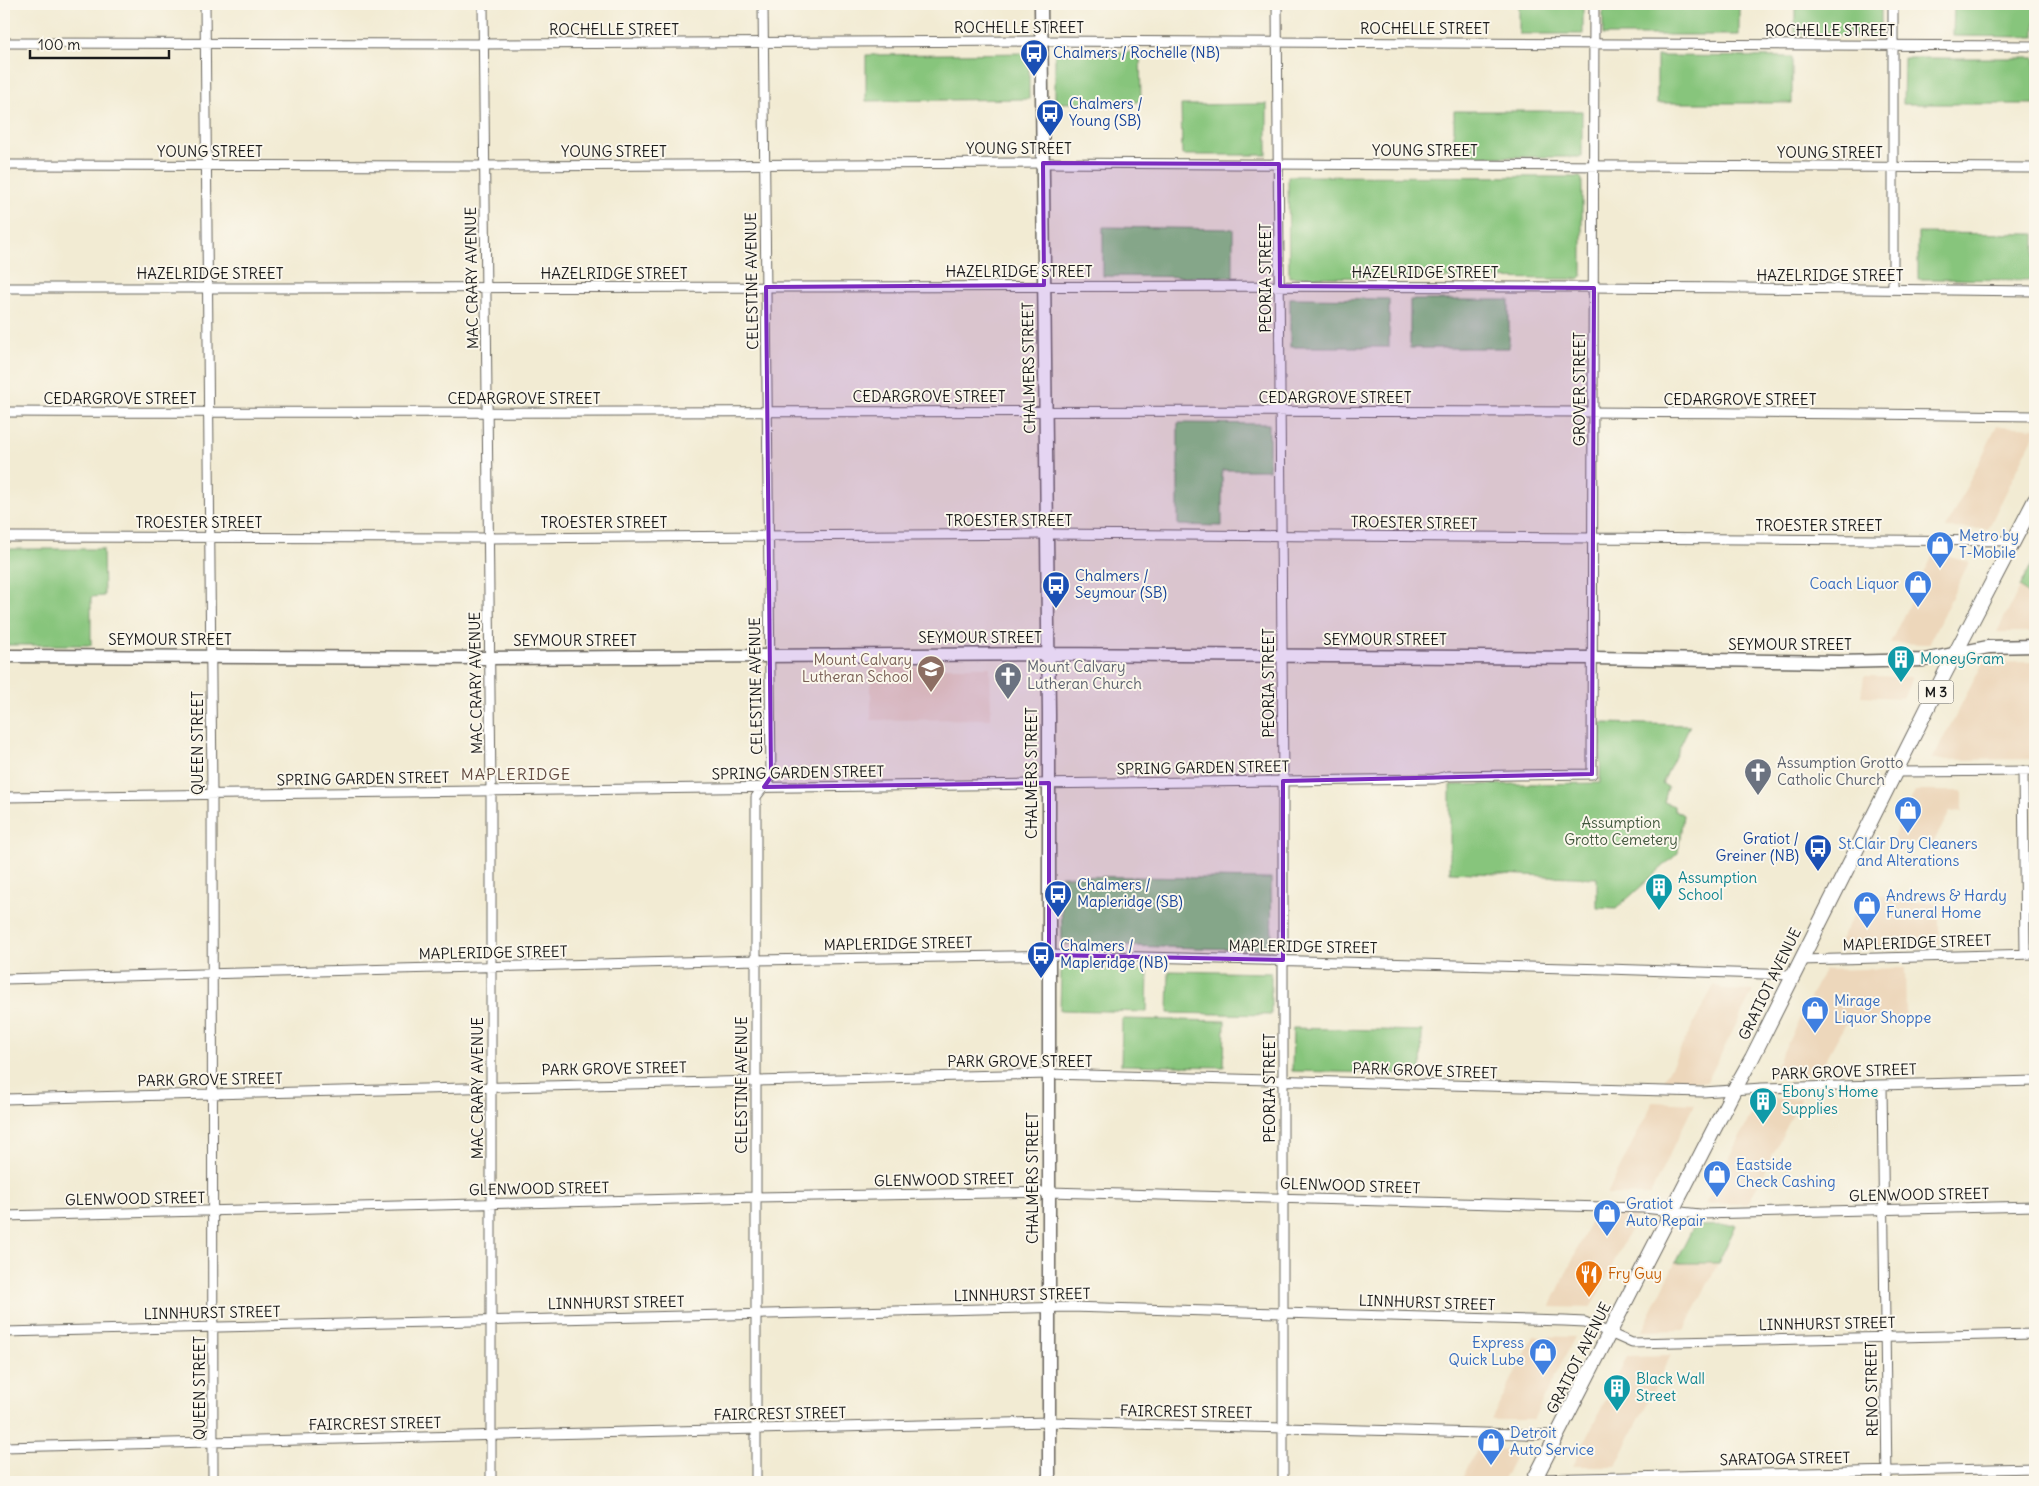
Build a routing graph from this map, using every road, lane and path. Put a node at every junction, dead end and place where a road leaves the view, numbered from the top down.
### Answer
1 (205, 4) edge
2 (484, 4) edge
3 (763, 4) edge
4 (1042, 4) edge
5 (1277, 4) edge
6 (1594, 4) edge
7 (1893, 4) edge
8 (1042, 41) junction
9 (1278, 42) junction
10 (764, 43) junction
11 (1594, 43) junction
12 (4, 44) edge
13 (205, 44) junction
14 (484, 44) junction
15 (1893, 45) junction
16 (2035, 46) edge
17 (1043, 163) junction
18 (765, 164) junction
19 (1279, 164) junction
20 (4, 165) edge
21 (206, 166) junction
22 (485, 166) junction
23 (1594, 166) junction
24 (1893, 167) junction
25 (2035, 168) edge
26 (1044, 285) junction
27 (1280, 286) junction
28 (766, 287) junction
29 (4, 288) edge
30 (207, 288) junction
31 (1594, 288) junction
32 (486, 289) junction
33 (1893, 290) junction
34 (2035, 292) edge
35 (1046, 410) junction
36 (768, 411) junction
37 (1281, 411) junction
38 (4, 412) edge
39 (208, 413) junction
40 (487, 413) junction
41 (1594, 413) junction
42 (2035, 416) edge
43 (2035, 500) edge
44 (1047, 534) junction
45 (769, 536) junction
46 (1281, 536) junction
47 (4, 537) edge
48 (210, 537) junction
49 (489, 538) junction
50 (1593, 538) junction
51 (2014, 541) junction
52 (2035, 646) edge
53 (1956, 653) junction
54 (1048, 654) junction
55 (4, 656) edge
56 (770, 656) junction
57 (1282, 656) junction
58 (211, 657) junction
59 (490, 658) junction
60 (1593, 658) junction
61 (2035, 771) edge
62 (1896, 772) junction
63 (2022, 772) junction
64 (1592, 774) joint
65 (1283, 781) junction
66 (1049, 784) junction
67 (764, 787) junction
68 (491, 791) junction
69 (212, 794) junction
70 (4, 797) edge
71 (2025, 954) junction
72 (2035, 954) edge
73 (1049, 955) junction
74 (756, 960) junction
75 (1284, 960) junction
76 (1800, 960) junction
77 (492, 966) junction
78 (213, 974) junction
79 (1792, 976) junction
80 (4, 979) edge
81 (1049, 1074) junction
82 (756, 1080) junction
83 (1283, 1080) junction
84 (2035, 1080) edge
85 (1882, 1085) junction
86 (492, 1086) junction
87 (1734, 1090) junction
88 (213, 1093) junction
89 (4, 1098) edge
90 (1049, 1192) junction
91 (756, 1197) junction
92 (1283, 1198) junction
93 (492, 1204) junction
94 (2035, 1206) edge
95 (1883, 1210) junction
96 (213, 1211) junction
97 (1672, 1211) junction
98 (4, 1216) edge
99 (1049, 1307) junction
100 (756, 1313) junction
101 (1283, 1313) junction
102 (492, 1319) junction
103 (213, 1326) junction
104 (4, 1332) edge
105 (1610, 1332) junction
106 (2035, 1334) edge
107 (1885, 1337) junction
108 (1049, 1422) junction
109 (756, 1428) junction
110 (1284, 1428) junction
111 (491, 1435) junction
112 (1557, 1435) junction
113 (213, 1442) junction
114 (4, 1447) edge
115 (2035, 1468) edge
116 (1886, 1471) junction
117 (1534, 1481) edge
118 (213, 1482) edge
119 (491, 1482) edge
120 (756, 1482) edge
121 (1049, 1482) edge
122 (1284, 1482) edge
123 (1887, 1482) edge

1 - 13 street, QUEEN STREET
2 - 14 street, MAC CRARY AVENUE
3 - 10 street, CELESTINE AVENUE
4 - 8 street, CHALMERS STREET
5 - 9 street, PEORIA STREET
6 - 11 street, GROVER STREET
7 - 15 street
8 - 9 street, ROCHELLE STREET
8 - 10 street, ROCHELLE STREET
8 - 17 street, CHALMERS STREET
9 - 11 street, ROCHELLE STREET
9 - 19 street, PEORIA STREET
10 - 14 street, ROCHELLE STREET
10 - 18 street, CELESTINE AVENUE
11 - 15 street, ROCHELLE STREET
11 - 23 street, GROVER STREET
12 - 13 street, ROCHELLE STREET
13 - 14 street, ROCHELLE STREET
13 - 21 street, QUEEN STREET
14 - 22 street, MAC CRARY AVENUE
15 - 16 street, ROCHELLE STREET
15 - 24 street
17 - 18 street, YOUNG STREET
17 - 19 street, YOUNG STREET
17 - 26 street, CHALMERS STREET
18 - 22 street, YOUNG STREET
18 - 28 street, CELESTINE AVENUE
19 - 23 street, YOUNG STREET
19 - 27 street, PEORIA STREET
20 - 21 street, YOUNG STREET
21 - 22 street, YOUNG STREET
21 - 30 street, QUEEN STREET
22 - 32 street, MAC CRARY AVENUE
23 - 24 street, YOUNG STREET
23 - 31 street, GROVER STREET
24 - 25 street, YOUNG STREET
24 - 33 street
26 - 27 street, HAZELRIDGE STREET
26 - 28 street, HAZELRIDGE STREET
26 - 35 street, CHALMERS STREET
27 - 31 street, HAZELRIDGE STREET
27 - 37 street, PEORIA STREET
28 - 32 street, HAZELRIDGE STREET
28 - 36 street, CELESTINE AVENUE
29 - 30 street, HAZELRIDGE STREET
30 - 32 street, HAZELRIDGE STREET
30 - 39 street, QUEEN STREET
31 - 33 street, HAZELRIDGE STREET
31 - 41 street, GROVER STREET
32 - 40 street, MAC CRARY AVENUE
33 - 34 street, HAZELRIDGE STREET
35 - 36 street, CEDARGROVE STREET
35 - 37 street, CEDARGROVE STREET
35 - 44 street, CHALMERS STREET
36 - 40 street, CEDARGROVE STREET
36 - 45 street, CELESTINE AVENUE
37 - 41 street, CEDARGROVE STREET
37 - 46 street, PEORIA STREET
38 - 39 street, CEDARGROVE STREET
39 - 40 street, CEDARGROVE STREET
39 - 48 street, QUEEN STREET
40 - 49 street, MAC CRARY AVENUE
41 - 42 street, CEDARGROVE STREET
41 - 50 street, GROVER STREET
43 - 51 main road, GRATIOT AVENUE / M 3
44 - 45 street, TROESTER STREET
44 - 46 street, TROESTER STREET
44 - 54 street, CHALMERS STREET
45 - 49 street, TROESTER STREET
45 - 56 street, CELESTINE AVENUE
46 - 50 street, TROESTER STREET
46 - 57 street, PEORIA STREET
47 - 48 street, TROESTER STREET
48 - 49 street, TROESTER STREET
48 - 58 street, QUEEN STREET
49 - 59 street, MAC CRARY AVENUE
50 - 51 street, TROESTER STREET
50 - 60 street, GROVER STREET
51 - 53 main road, GRATIOT AVENUE / M 3
52 - 53 street, SEYMOUR STREET
53 - 60 street, SEYMOUR STREET
53 - 62 main road, GRATIOT AVENUE / M 3
54 - 56 street, SEYMOUR STREET
54 - 57 street, SEYMOUR STREET
54 - 66 street, CHALMERS STREET
55 - 58 street, SEYMOUR STREET
56 - 59 street, SEYMOUR STREET
56 - 67 street, CELESTINE AVENUE
57 - 60 street, SEYMOUR STREET
57 - 65 street, PEORIA STREET
58 - 59 street, SEYMOUR STREET
58 - 69 street, QUEEN STREET
59 - 68 street, MAC CRARY AVENUE
60 - 64 street, GROVER STREET
61 - 63 street
62 - 63 street
62 - 76 main road, GRATIOT AVENUE / M 3
63 - 71 street
64 - 65 street, SPRING GARDEN STREET
65 - 66 street, SPRING GARDEN STREET
65 - 75 street, PEORIA STREET
66 - 67 street, SPRING GARDEN STREET
66 - 73 street, CHALMERS STREET
67 - 68 street, SPRING GARDEN STREET
67 - 74 street, CELESTINE AVENUE
68 - 69 street, SPRING GARDEN STREET
68 - 77 street, MAC CRARY AVENUE
69 - 70 street, SPRING GARDEN STREET
69 - 78 street, QUEEN STREET
71 - 72 street, MAPLERIDGE STREET
71 - 76 street, MAPLERIDGE STREET
73 - 74 street, MAPLERIDGE STREET
73 - 75 street, MAPLERIDGE STREET
73 - 81 street, CHALMERS STREET
74 - 77 street, MAPLERIDGE STREET
74 - 82 street, CELESTINE AVENUE
75 - 79 street, MAPLERIDGE STREET
75 - 83 street, PEORIA STREET
76 - 79 main road, GRATIOT AVENUE / M 3
77 - 78 street, MAPLERIDGE STREET
77 - 86 street, MAC CRARY AVENUE
78 - 80 street, MAPLERIDGE STREET
78 - 88 street, QUEEN STREET
79 - 87 main road, GRATIOT AVENUE / M 3
81 - 82 street, PARK GROVE STREET
81 - 83 street, PARK GROVE STREET
81 - 90 street, CHALMERS STREET
82 - 86 street, PARK GROVE STREET
82 - 91 street, CELESTINE AVENUE
83 - 87 street, PARK GROVE STREET
83 - 92 street, PEORIA STREET
84 - 85 street, PARK GROVE STREET
85 - 87 street, PARK GROVE STREET
85 - 95 street, RENO STREET
86 - 88 street, PARK GROVE STREET
86 - 93 street, MAC CRARY AVENUE
87 - 97 main road, GRATIOT AVENUE / M 3
88 - 89 street, PARK GROVE STREET
88 - 96 street, QUEEN STREET
90 - 91 street, GLENWOOD STREET
90 - 92 street, GLENWOOD STREET
90 - 99 street, CHALMERS STREET
91 - 93 street, GLENWOOD STREET
91 - 100 street, CELESTINE AVENUE
92 - 97 street, GLENWOOD STREET
92 - 101 street, PEORIA STREET
93 - 96 street, GLENWOOD STREET
93 - 102 street, MAC CRARY AVENUE
94 - 95 street, GLENWOOD STREET
95 - 97 street, GLENWOOD STREET
95 - 107 street, RENO STREET
96 - 98 street, GLENWOOD STREET
96 - 103 street, QUEEN STREET
97 - 105 main road, GRATIOT AVENUE / M 3
99 - 100 street, LINNHURST STREET
99 - 101 street, LINNHURST STREET
99 - 108 street, CHALMERS STREET
100 - 102 street, LINNHURST STREET
100 - 109 street, CELESTINE AVENUE
101 - 105 street, LINNHURST STREET
101 - 110 street, PEORIA STREET
102 - 103 street, LINNHURST STREET
102 - 111 street, MAC CRARY AVENUE
103 - 104 street, LINNHURST STREET
103 - 113 street, QUEEN STREET
105 - 107 street, LINNHURST STREET
105 - 112 main road, GRATIOT AVENUE / M 3
106 - 107 street, LINNHURST STREET
107 - 116 street, RENO STREET
108 - 109 street, FAIRCREST STREET
108 - 110 street, FAIRCREST STREET
108 - 121 street, CHALMERS STREET
109 - 111 street, FAIRCREST STREET
109 - 120 street, CELESTINE AVENUE
110 - 112 street, FAIRCREST STREET
110 - 122 street, PEORIA STREET
111 - 113 street, FAIRCREST STREET
111 - 119 street, MAC CRARY AVENUE
112 - 117 main road, GRATIOT AVENUE / M 3
113 - 114 street, FAIRCREST STREET
113 - 118 street, QUEEN STREET
115 - 116 street, SARATOGA STREET
116 - 117 street, SARATOGA STREET
116 - 123 street, RENO STREET

